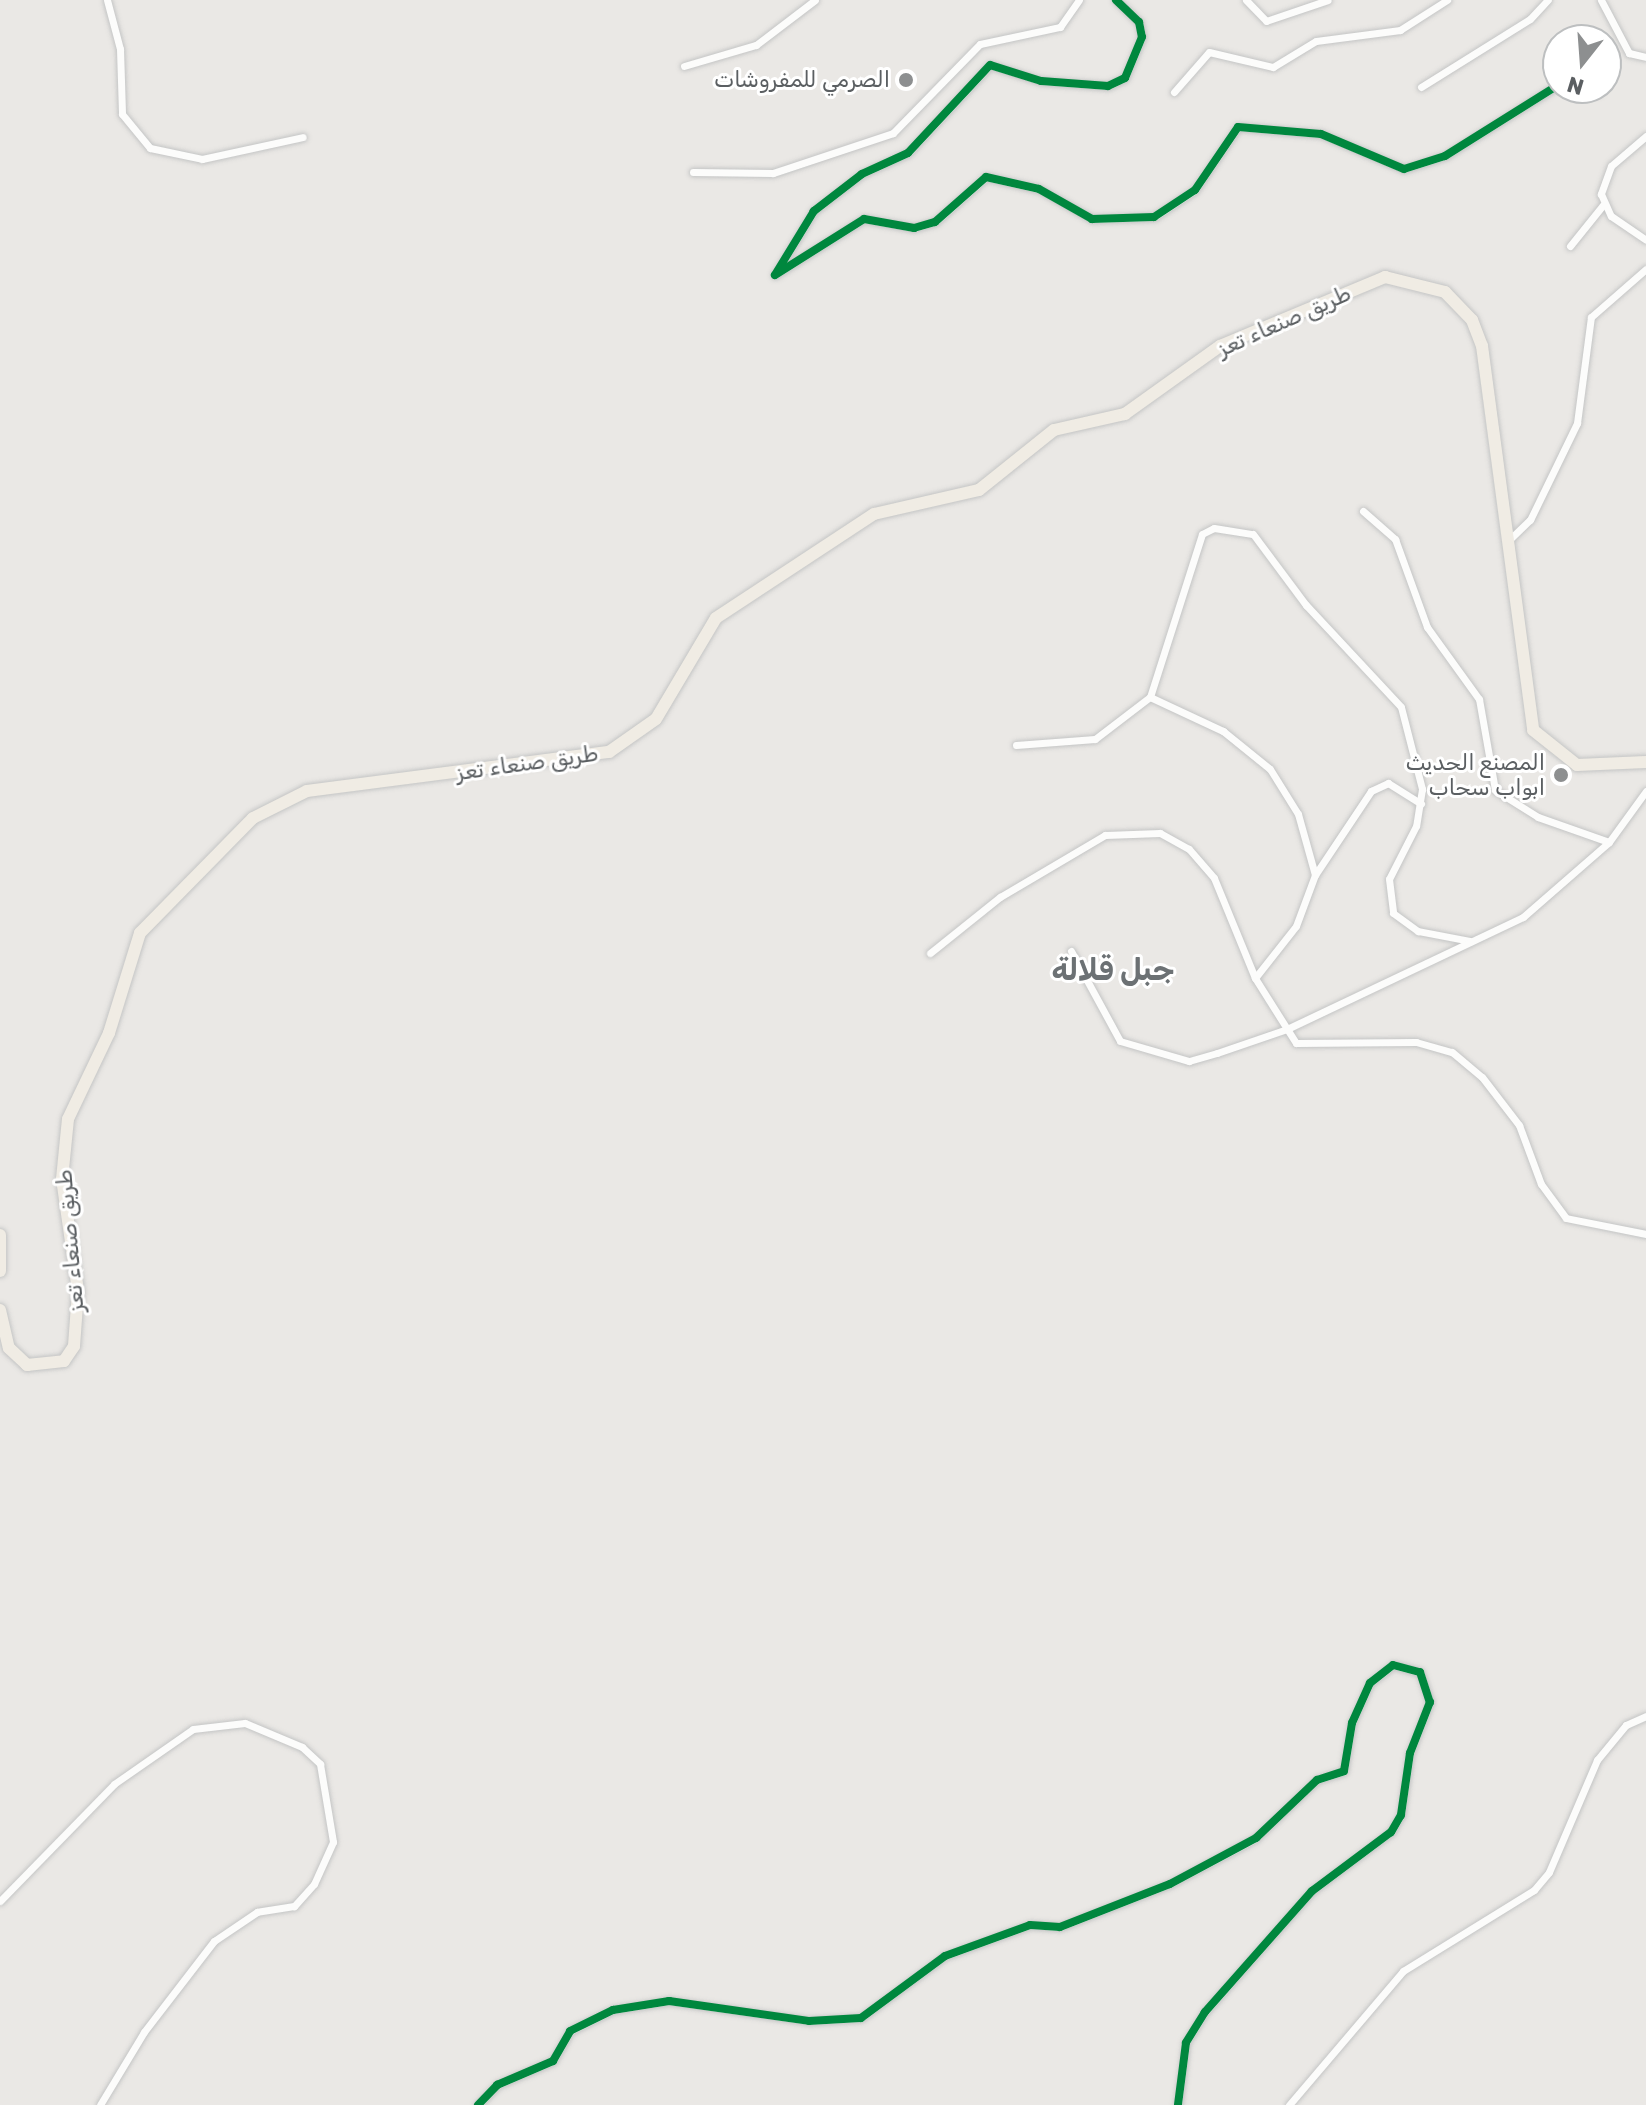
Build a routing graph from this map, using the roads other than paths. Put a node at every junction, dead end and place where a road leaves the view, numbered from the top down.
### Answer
1 (107, 0) edge
2 (815, 0) edge
3 (1079, 0) edge
4 (1116, 0) edge
5 (1246, 0) edge
6 (1328, 0) edge
7 (1447, 0) edge
8 (1548, 0) edge
9 (1601, 0) edge
10 (1646, 57) edge
11 (684, 66) dead end
12 (1421, 87) dead end
13 (1174, 92) dead end
14 (1542, 95) edge
15 (1646, 136) edge
16 (303, 137) dead end
17 (693, 172) dead end
18 (1603, 205) junction
19 (1646, 240) edge
20 (1570, 246) dead end
21 (1646, 269) edge
22 (1363, 511) dead end
23 (1510, 539) junction
24 (1150, 697) junction
25 (1016, 745) dead end
26 (1646, 763) edge
27 (1646, 791) edge
28 (1421, 804) junction
29 (1609, 842) junction
30 (1315, 875) junction
31 (1470, 941) junction
32 (1071, 951) dead end
33 (930, 953) dead end
34 (1255, 978) junction
35 (1287, 1029) junction
36 (1646, 1234) edge
37 (0, 1235) edge
38 (0, 1271) edge
39 (0, 1310) edge
40 (1646, 1716) edge
41 (0, 1901) edge
42 (100, 2105) edge
43 (478, 2105) edge
44 (1178, 2105) edge
45 (1289, 2105) edge

1 - 16 street
2 - 11 street
3 - 17 street
4 - 14 street
5 - 6 street
7 - 13 street
8 - 12 street
9 - 10 street
15 - 18 street
18 - 19 street
18 - 20 street
21 - 23 street
22 - 29 street
23 - 26 highway, طريق صنعاء تعز
23 - 39 highway, طريق صنعاء تعز
24 - 25 street
24 - 28 street
24 - 30 street
27 - 29 street
28 - 30 street
28 - 31 street
29 - 31 street
30 - 34 street
31 - 35 street
32 - 35 street
33 - 34 street
34 - 35 street
35 - 36 street
37 - 38 highway
40 - 45 street
41 - 42 street
43 - 44 street

